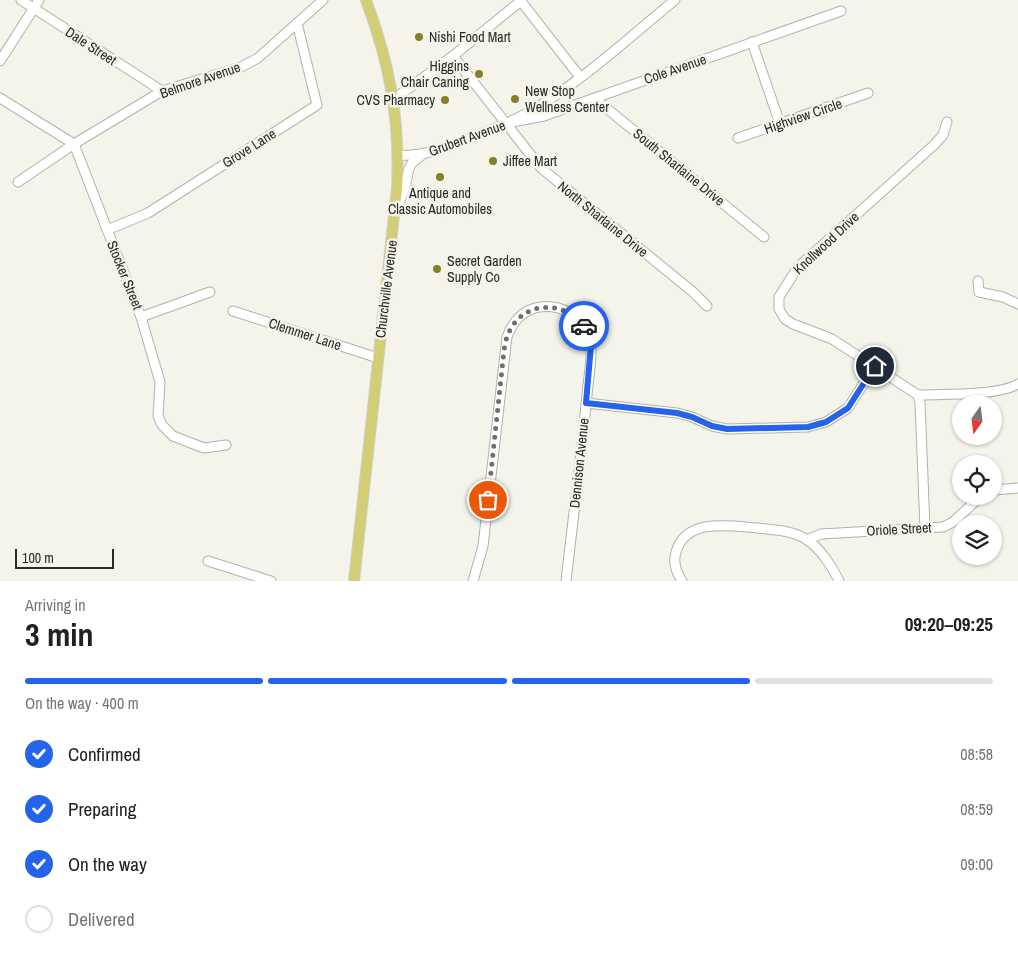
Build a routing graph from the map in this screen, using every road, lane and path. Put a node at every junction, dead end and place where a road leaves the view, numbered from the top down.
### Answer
1 (21, 0) edge
2 (39, 0) edge
3 (323, 0) edge
4 (366, 0) edge
5 (521, 0) edge
6 (675, 0) edge
7 (34, 8) junction
8 (841, 11) dead end
9 (297, 23) junction
10 (752, 42) junction
11 (453, 56) junction
12 (0, 61) edge
13 (580, 77) junction
14 (162, 91) junction
15 (868, 93) dead end
16 (0, 98) edge
17 (594, 98) junction
18 (394, 99) junction
19 (947, 122) dead end
20 (508, 123) junction
21 (780, 124) junction
22 (738, 138) dead end
23 (74, 144) junction
24 (398, 154) junction
25 (423, 154) junction
26 (18, 182) dead end
27 (394, 216) junction
28 (107, 230) junction
29 (764, 237) dead end
30 (978, 281) dead end
31 (210, 292) dead end
32 (1018, 304) edge
33 (707, 306) dead end
34 (233, 311) dead end
35 (141, 317) junction
36 (378, 358) junction
37 (875, 366) junction
38 (1018, 384) edge
39 (918, 395) junction
40 (586, 403) junction
41 (226, 445) dead end
42 (1018, 488) edge
43 (1002, 489) edge
44 (971, 505) edge
45 (925, 528) junction
46 (807, 540) junction
47 (208, 561) dead end
48 (271, 581) edge
49 (354, 581) edge
50 (473, 581) edge
51 (566, 581) edge
52 (682, 581) edge
53 (839, 581) edge

1 - 7 street, Dale Street
2 - 7 street
3 - 9 street, Belmore Avenue
4 - 18 main road, Churchville Avenue
5 - 11 street
5 - 13 street
6 - 13 street, Grubert Avenue
7 - 12 street
7 - 14 street, Dale Street
8 - 10 street, Cole Avenue
9 - 14 street, Belmore Avenue
9 - 28 street, Grove Lane
10 - 17 street, Cole Avenue
10 - 21 street
11 - 18 street
11 - 20 street, North Sharlaine Drive
13 - 20 street, Grubert Avenue
14 - 23 street, Belmore Avenue
15 - 21 street, Highview Circle
16 - 23 street
17 - 20 street, Cole Avenue
17 - 29 street, South Sharlaine Drive
18 - 24 main road, Churchville Avenue
19 - 37 street, Knollwood Drive
20 - 25 street, Grubert Avenue
20 - 33 street, North Sharlaine Drive
21 - 22 street, Highview Circle
23 - 26 street, Belmore Avenue
23 - 28 street, Stocker Street
24 - 25 street, Grubert Avenue
24 - 27 main road, Churchville Avenue
25 - 27 street
27 - 36 main road, Churchville Avenue
28 - 35 street, Stocker Street
30 - 32 street
31 - 35 street
34 - 36 street, Clemmer Lane
35 - 41 street, Stocker Street
36 - 49 main road, Churchville Avenue
37 - 39 street, Knollwood Drive
37 - 40 street
38 - 39 street
39 - 45 street
40 - 50 street, Dennison Avenue
40 - 51 street, Dennison Avenue
42 - 43 street
44 - 45 street, Oriole Street
45 - 46 street, Oriole Street
46 - 52 street
46 - 53 street
47 - 48 street

